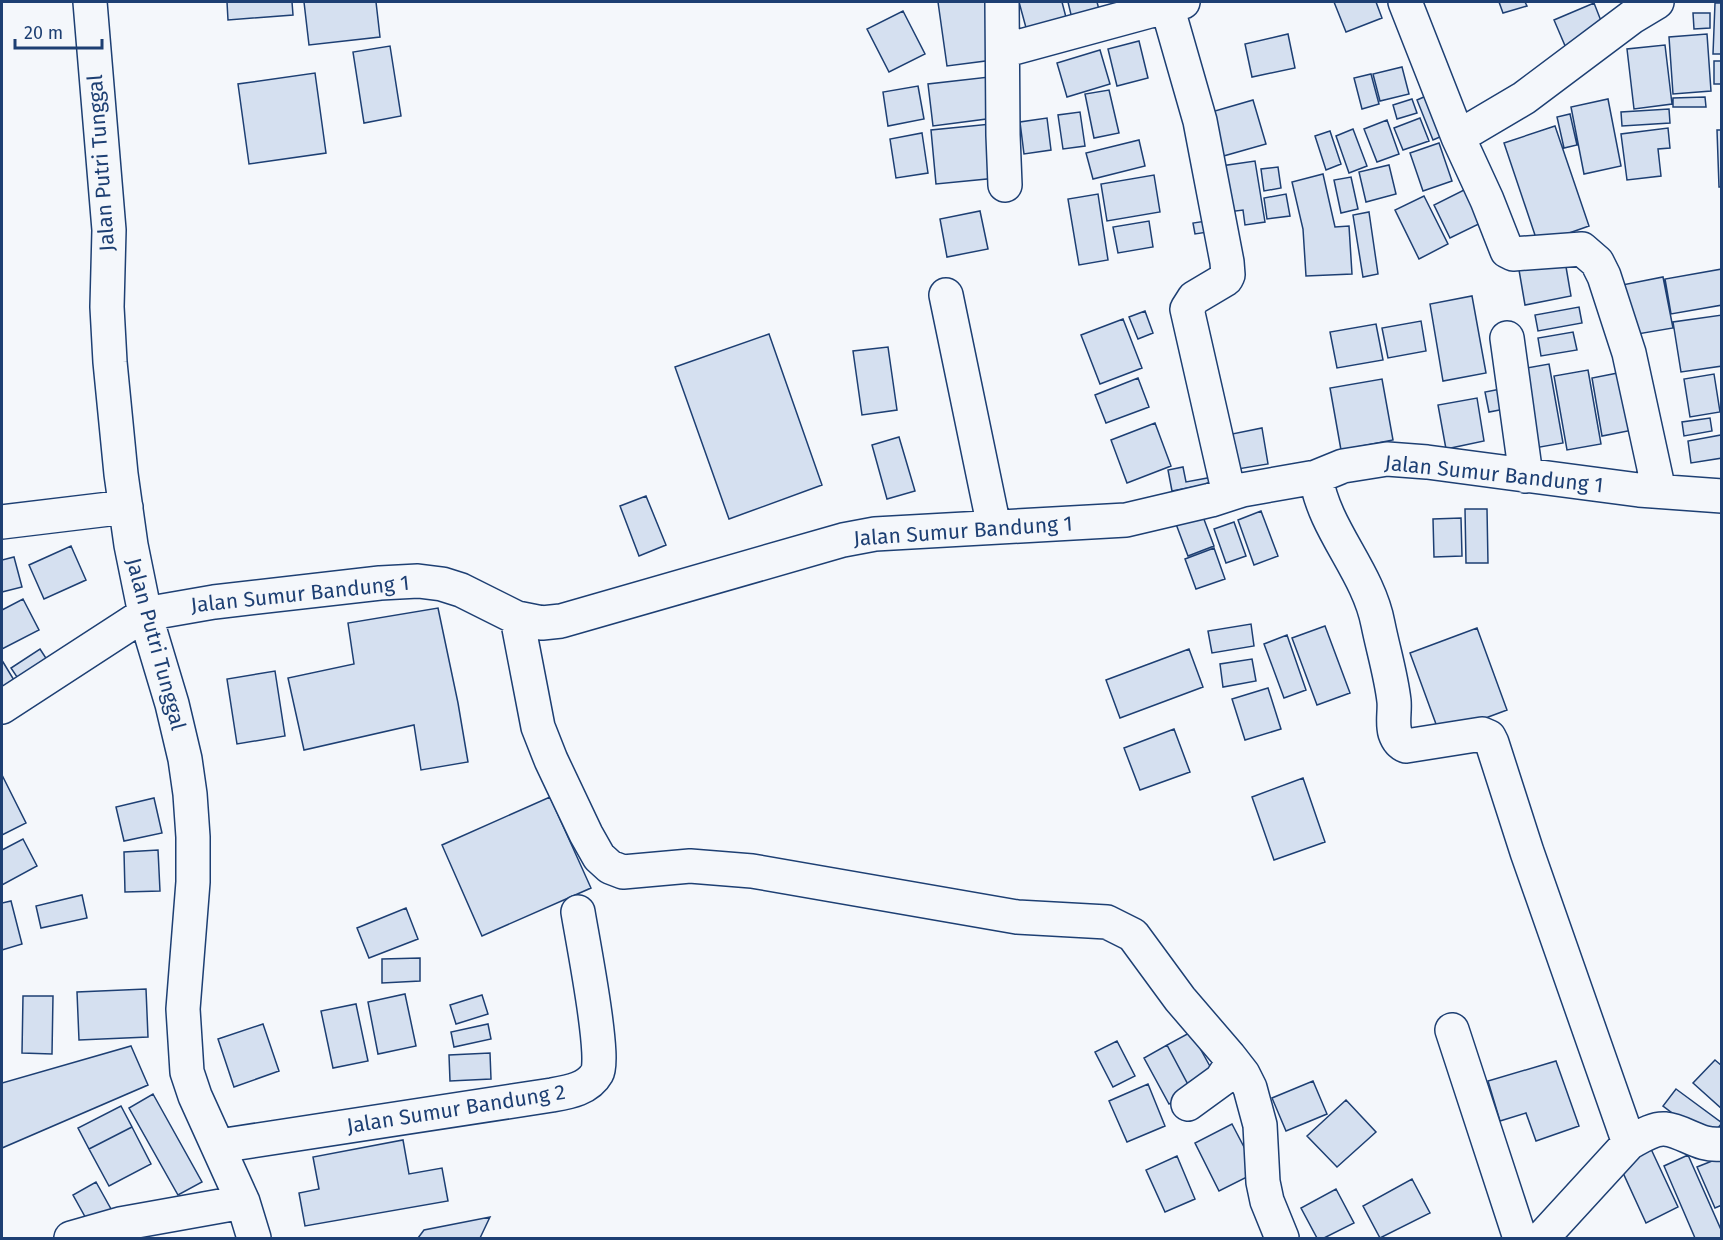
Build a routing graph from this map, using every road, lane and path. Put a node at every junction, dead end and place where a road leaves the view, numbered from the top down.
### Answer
1 (90, 2) edge
2 (1002, 2) edge
3 (1404, 2) edge
4 (1175, 4) edge
5 (1640, 7) edge
6 (1003, 51) junction
7 (1458, 137) junction
8 (1005, 185) dead end
9 (946, 295) dead end
10 (1507, 338) dead end
11 (1526, 476) junction
12 (1316, 477) junction
13 (1659, 491) junction
14 (1229, 495) junction
15 (1722, 496) edge
16 (126, 507) junction
17 (2, 522) edge
18 (994, 527) junction
19 (145, 614) junction
20 (517, 618) junction
21 (2, 707) edge
22 (578, 912) dead end
23 (1452, 1030) dead end
24 (1233, 1062) junction
25 (1188, 1104) dead end
26 (1629, 1143) junction
27 (1722, 1144) edge
28 (219, 1146) junction
29 (243, 1202) junction
30 (71, 1239) edge
31 (254, 1239) edge
32 (1282, 1239) edge
33 (1520, 1239) edge
34 (1542, 1239) edge

1 - 16 street, Jalan Putri Tunggal
2 - 6 street
3 - 7 street
4 - 6 street
4 - 14 street
5 - 7 street
6 - 8 street
7 - 13 street
9 - 18 street
10 - 11 street
11 - 12 street, Jalan Sumur Bandung 1
11 - 13 street, Jalan Sumur Bandung 1
12 - 14 street, Jalan Sumur Bandung 1
12 - 26 street
13 - 15 street, Jalan Sumur Bandung 1
14 - 18 street, Jalan Sumur Bandung 1
16 - 17 street
16 - 19 street, Jalan Putri Tunggal
18 - 20 street, Jalan Sumur Bandung 1
19 - 20 street, Jalan Sumur Bandung 1
19 - 21 street
19 - 28 street, Jalan Putri Tunggal
20 - 24 street
22 - 28 street, Jalan Sumur Bandung 2
23 - 33 street
24 - 25 street
24 - 32 street
26 - 27 street
26 - 34 street
28 - 29 street, Jalan Putri Tunggal
29 - 30 street
29 - 31 street, Jalan Putri Tunggal

